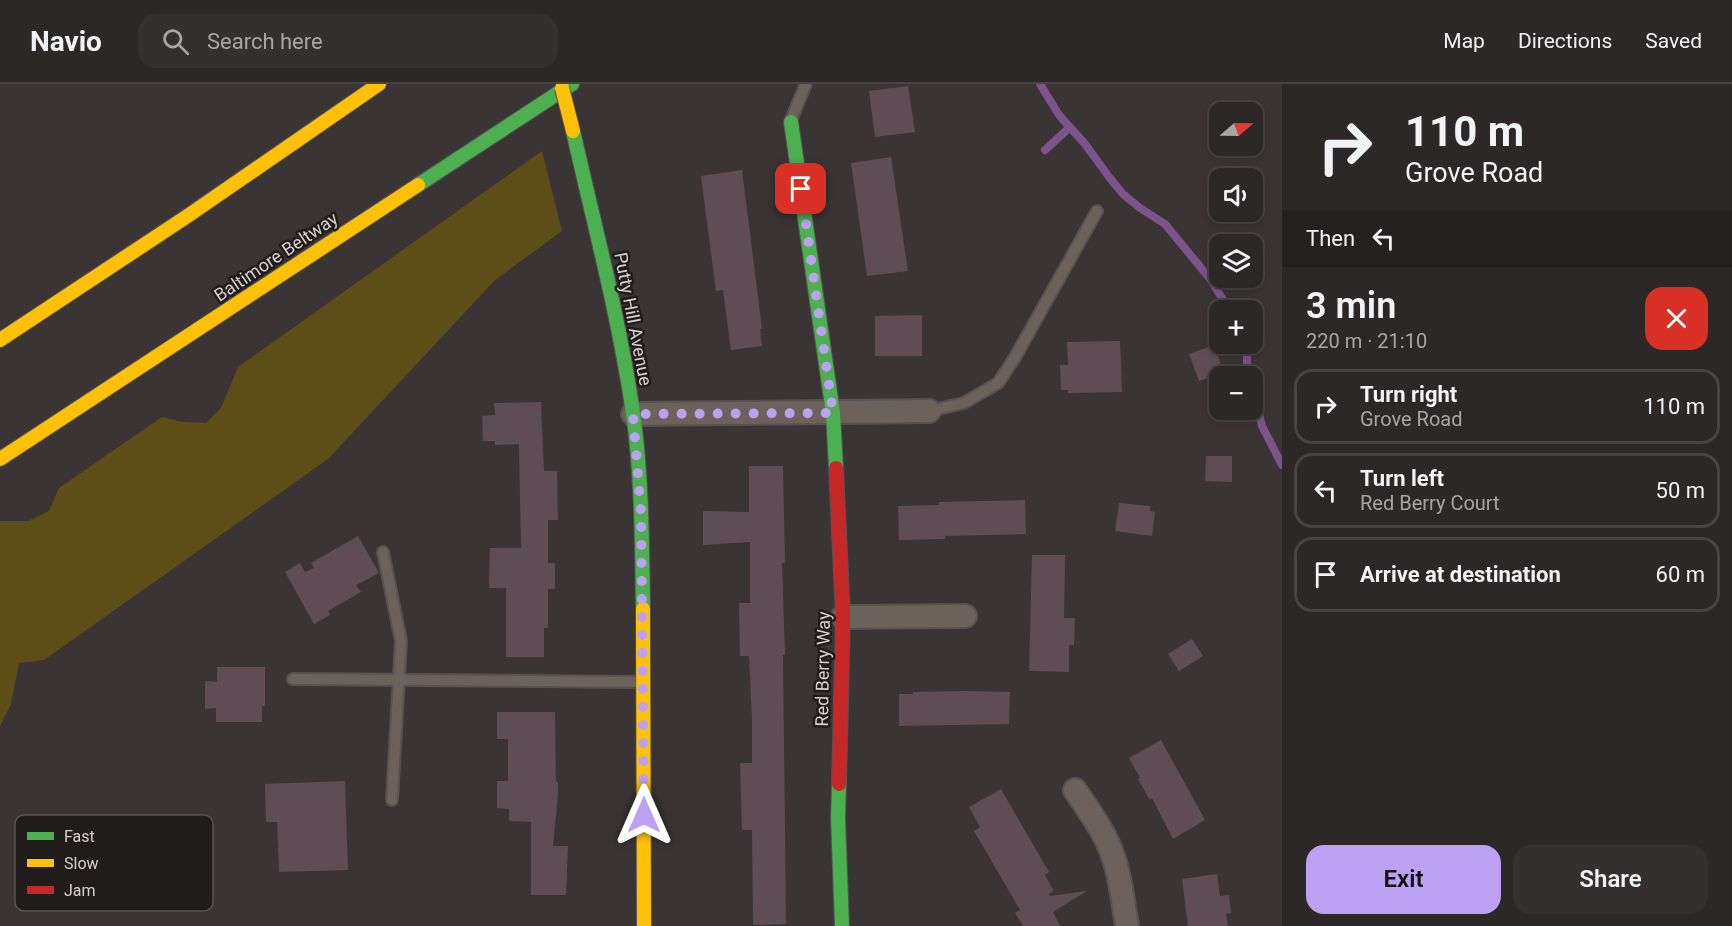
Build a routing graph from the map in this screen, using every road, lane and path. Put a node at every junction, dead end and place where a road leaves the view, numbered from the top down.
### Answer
1 (380, 84) edge
2 (561, 84) edge
3 (572, 84) edge
4 (806, 84) edge
5 (791, 122) joint
6 (1097, 211) dead end
7 (0, 340) edge
8 (929, 411) joint
9 (833, 413) junction
10 (633, 414) junction
11 (0, 459) edge
12 (383, 552) dead end
13 (965, 616) dead end
14 (843, 617) junction
15 (293, 679) dead end
16 (399, 679) junction
17 (644, 682) junction
18 (1075, 790) dead end
19 (392, 800) dead end
20 (644, 926) edge
21 (842, 926) edge
22 (1127, 926) edge

1 - 7 main road
2 - 10 main road, Putty Hill Avenue, bridge
3 - 11 main road, Baltimore Beltway
4 - 5 lane
5 - 9 main road, Red Berry Way
6 - 8 lane
8 - 9 street
9 - 10 street
9 - 14 main road, Red Berry Way
10 - 17 main road, Putty Hill Avenue
12 - 16 lane
13 - 14 street
14 - 21 main road, Red Berry Way
15 - 16 lane
16 - 17 lane
16 - 19 lane
17 - 20 main road, Putty Hill Avenue
18 - 22 street

